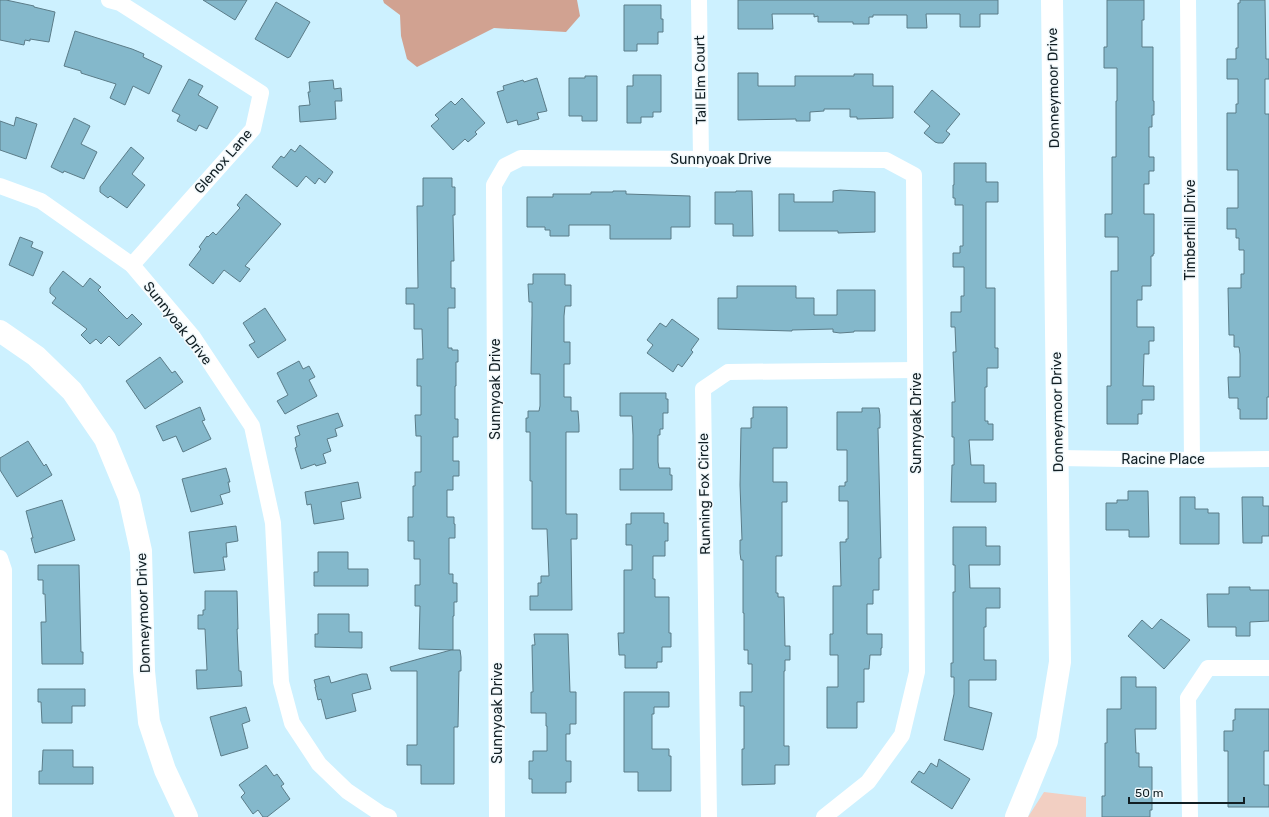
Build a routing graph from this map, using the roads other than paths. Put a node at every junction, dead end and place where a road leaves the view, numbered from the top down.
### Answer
1 (109, 0) edge
2 (699, 0) edge
3 (1052, 0) edge
4 (1188, 0) edge
5 (701, 160) junction
6 (0, 186) edge
7 (132, 265) junction
8 (0, 332) edge
9 (915, 370) junction
10 (1057, 458) junction
11 (1269, 459) edge
12 (1192, 460) junction
13 (0, 558) edge
14 (1269, 668) edge
15 (4, 817) edge
16 (187, 817) edge
17 (389, 817) edge
18 (498, 817) edge
19 (708, 817) edge
20 (824, 817) edge
21 (1016, 817) edge
22 (1190, 817) edge

1 - 7 street, Glenox Lane
2 - 5 street, Tall Elm Court
3 - 10 street, Donneymoor Drive
4 - 12 street, Timberhill Drive
5 - 9 street, Sunnyoak Drive
5 - 18 street, Sunnyoak Drive
6 - 7 street, Sunnyoak Drive
7 - 17 street, Sunnyoak Drive
8 - 16 street, Donneymoor Drive
9 - 19 street, Running Fox Circle
9 - 20 street, Sunnyoak Drive
10 - 12 street, Racine Place
10 - 21 street, Donneymoor Drive
11 - 12 street, Racine Place
13 - 15 street
14 - 22 street

